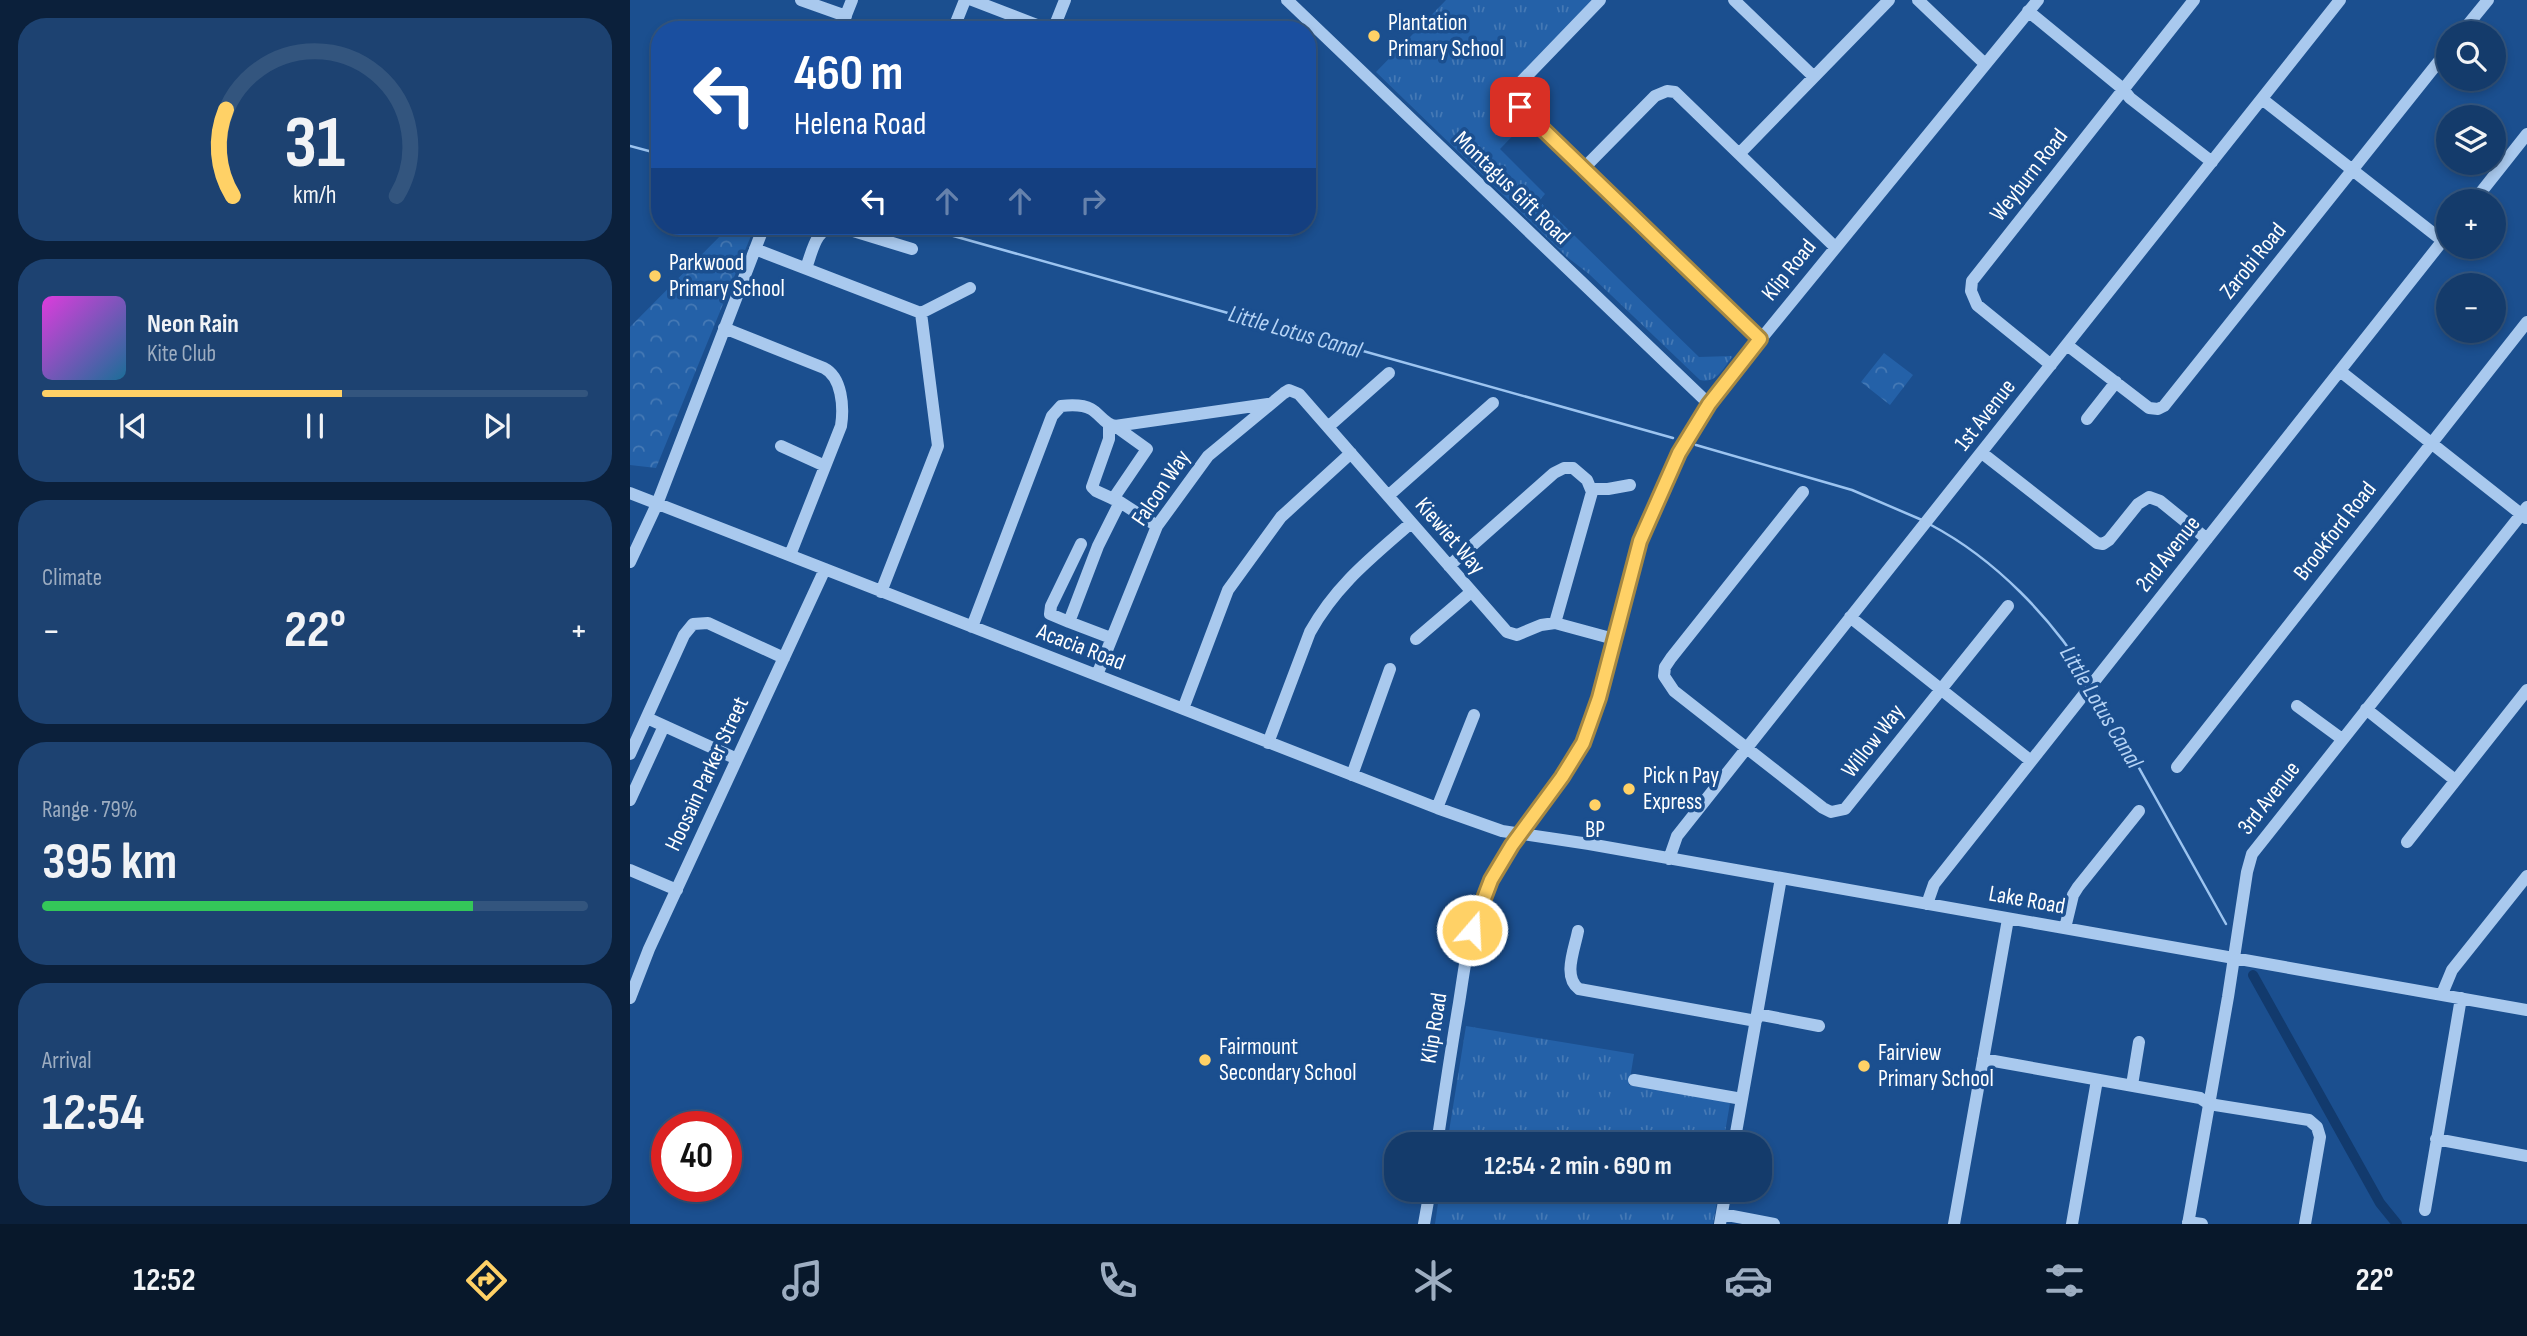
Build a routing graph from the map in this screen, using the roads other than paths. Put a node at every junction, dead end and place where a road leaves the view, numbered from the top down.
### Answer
1 (801, 0) edge
2 (852, 0) edge
3 (965, 0) edge
4 (972, 0) edge
5 (1065, 0) edge
6 (1287, 0) edge
7 (1600, 0) edge
8 (1734, 0) edge
9 (1889, 0) edge
10 (1918, 0) edge
11 (2038, 0) edge
12 (2194, 0) edge
13 (2340, 0) edge
14 (2488, 0) edge
15 (2028, 11) junction
16 (845, 16) junction
17 (844, 21) edge
18 (957, 21) edge
19 (1028, 21) edge
20 (1056, 21) edge
21 (1309, 21) edge
22 (2471, 21) edge
23 (1316, 28) edge
24 (1985, 64) junction
25 (2436, 65) edge
26 (1813, 76) junction
27 (2123, 89) junction
28 (2262, 99) junction
29 (2527, 134) edge
30 (1739, 155) junction
31 (2212, 162) junction
32 (1584, 168) junction
33 (2353, 169) junction
34 (2483, 189) edge
35 (2436, 230) edge
36 (760, 235) edge
37 (820, 235) edge
38 (866, 235) edge
39 (1835, 247) junction
40 (755, 249) junction
41 (912, 249) dead end
42 (2436, 250) edge
43 (806, 268) junction
44 (970, 288) dead end
45 (921, 313) junction
46 (2527, 322) edge
47 (724, 328) junction
48 (1760, 339) junction
49 (2067, 345) junction
50 (2051, 365) junction
51 (2340, 371) junction
52 (1389, 373) dead end
53 (2116, 382) junction
54 (1284, 393) joint
55 (1270, 403) junction
56 (1493, 403) dead end
57 (1709, 404) junction
58 (2087, 419) dead end
59 (1112, 426) junction
60 (1328, 427) junction
61 (2430, 444) junction
62 (781, 446) dead end
63 (1351, 453) junction
64 (1982, 453) junction
65 (825, 466) junction
66 (1630, 485) dead end
67 (1591, 489) junction
68 (1803, 492) dead end
69 (630, 493) edge
70 (1388, 496) junction
71 (1117, 501) junction
72 (657, 504) junction
73 (2525, 513) edge
74 (1411, 523) junction
75 (1157, 526) junction
76 (2207, 539) junction
77 (1081, 544) dead end
78 (790, 555) junction
79 (630, 562) edge
80 (1449, 566) junction
81 (825, 569) junction
82 (881, 592) junction
83 (1471, 592) junction
84 (2008, 606) dead end
85 (1850, 617) junction
86 (1069, 622) junction
87 (1555, 623) junction
88 (972, 627) junction
89 (1111, 638) junction
90 (1416, 639) dead end
91 (1614, 639) junction
92 (784, 658) junction
93 (1390, 669) dead end
94 (1097, 675) junction
95 (1940, 690) junction
96 (2527, 690) edge
97 (2297, 706) dead end
98 (1183, 709) junction
99 (2366, 709) junction
100 (1474, 715) dead end
101 (646, 718) junction
102 (664, 726) junction
103 (2342, 739) junction
104 (1268, 743) junction
105 (1748, 748) junction
106 (630, 754) edge
107 (737, 760) junction
108 (2031, 761) junction
109 (2177, 767) dead end
110 (1352, 775) junction
111 (2455, 780) junction
112 (630, 800) edge
113 (1437, 808) junction
114 (2139, 811) dead end
115 (1519, 834) junction
116 (2407, 842) dead end
117 (1670, 859) junction
118 (630, 870) edge
119 (2527, 876) edge
120 (1780, 878) junction
121 (677, 890) junction
122 (1927, 904) junction
123 (2008, 919) junction
124 (2065, 928) junction
125 (1578, 931) dead end
126 (2235, 958) junction
127 (2442, 994) junction
128 (630, 998) edge
129 (2461, 998) junction
130 (2527, 1010) edge
131 (1756, 1017) junction
132 (1819, 1026) dead end
133 (2139, 1042) dead end
134 (1983, 1059) junction
135 (1634, 1080) dead end
136 (2097, 1080) junction
137 (2132, 1085) junction
138 (1742, 1099) junction
139 (2209, 1104) junction
140 (1439, 1132) edge
141 (1736, 1132) edge
142 (2436, 1139) junction
143 (2527, 1156) edge
144 (1428, 1202) edge
145 (2425, 1210) dead end
146 (1721, 1219) edge
147 (2188, 1223) edge
148 (1424, 1224) edge
149 (1774, 1224) edge
150 (1954, 1224) edge
151 (2072, 1224) edge
152 (2203, 1224) edge
153 (2305, 1224) edge

1 - 16 street
2 - 16 street
3 - 18 street
4 - 19 street
5 - 20 street
6 - 21 street, Montagus Gift Road
7 - 32 street
8 - 26 street
9 - 26 street
10 - 24 street
11 - 15 street, Klip Road
12 - 27 street, Weyburn Road
13 - 28 street, 1st Avenue
14 - 22 street
15 - 24 street, Klip Road
15 - 27 street
16 - 17 street
23 - 57 street, Montagus Gift Road
24 - 39 street, Klip Road
25 - 33 street, Zarobi Road
26 - 30 street
27 - 31 street
27 - 50 street, Weyburn Road
28 - 31 street, 1st Avenue
28 - 33 street
29 - 34 street
30 - 32 street
30 - 39 street
31 - 49 street, 1st Avenue
32 - 48 street
33 - 35 street
33 - 53 street, Zarobi Road
36 - 40 street
37 - 43 street
38 - 41 street
39 - 48 street, Klip Road
40 - 43 street
40 - 47 street
42 - 51 street, 2nd Avenue
43 - 45 street
44 - 45 street
45 - 82 street
46 - 61 street, Brookford Road
47 - 65 street
47 - 72 street
48 - 57 street, Klip Road
49 - 50 street, 1st Avenue
49 - 53 street, Zarobi Road
50 - 64 street, 1st Avenue
51 - 61 street
51 - 76 street, 2nd Avenue
52 - 60 street
53 - 58 street
54 - 55 street, Falcon Way
54 - 60 street, Kiewiet Way
55 - 59 street
55 - 75 street, Falcon Way
56 - 70 street
57 - 91 street, Klip Road
59 - 71 street
59 - 71 street
59 - 88 street
60 - 63 street, Kiewiet Way
61 - 73 street
61 - 109 street, Brookford Road
62 - 65 street
63 - 70 street, Kiewiet Way
63 - 98 street
64 - 76 street
64 - 85 street, 1st Avenue
65 - 78 street
66 - 67 street
67 - 80 street
67 - 87 street
68 - 105 street
69 - 72 street, Acacia Road
70 - 74 street, Kiewiet Way
71 - 75 street
71 - 86 street
72 - 78 street, Acacia Road
72 - 79 street
73 - 99 street, 3rd Avenue
74 - 80 street, Kiewiet Way
74 - 104 street
75 - 89 street, Falcon Way
76 - 108 street, 2nd Avenue
77 - 86 street
78 - 81 street, Acacia Road
80 - 83 street, Kiewiet Way
81 - 82 street, Acacia Road
81 - 92 street, Hoosain Parker Street
82 - 88 street, Acacia Road
83 - 87 street, Kiewiet Way
83 - 90 street
84 - 95 street, Willow Way
85 - 95 street
85 - 105 street, 1st Avenue
86 - 89 street
87 - 91 street
88 - 94 street, Acacia Road
89 - 94 street, Falcon Way
91 - 115 street, Klip Road
92 - 101 street
92 - 107 street, Hoosain Parker Street
93 - 110 street
94 - 98 street, Acacia Road
95 - 105 street, Willow Way
95 - 108 street
96 - 111 street
97 - 103 street
98 - 104 street, Acacia Road
99 - 103 street, 3rd Avenue
99 - 111 street
100 - 113 street
101 - 102 street
101 - 106 street
102 - 107 street
102 - 112 street
103 - 126 street, 3rd Avenue
104 - 110 street, Acacia Road
105 - 117 street, 1st Avenue
107 - 121 street, Hoosain Parker Street
108 - 122 street, 2nd Avenue
110 - 113 street, Acacia Road
111 - 116 street
113 - 115 street, Acacia Road
114 - 124 street
115 - 117 street, Lake Road
115 - 140 street, Klip Road
117 - 120 street, Lake Road
118 - 121 street
119 - 127 street
120 - 122 street, Lake Road
120 - 131 street
121 - 128 street, Hoosain Parker Street
122 - 123 street, Lake Road
123 - 124 street, Lake Road
123 - 134 street
124 - 126 street, Lake Road
125 - 131 street
126 - 127 street, Lake Road
126 - 139 street, 3rd Avenue
127 - 129 street, Lake Road
129 - 130 street, Lake Road
129 - 142 street
131 - 132 street
131 - 138 street
133 - 137 street
134 - 136 street
134 - 150 street
135 - 138 street
136 - 137 street
136 - 151 street
137 - 139 street
138 - 141 street
139 - 147 street, 3rd Avenue
139 - 153 street
142 - 143 street
142 - 145 street
144 - 148 street
146 - 149 street
147 - 152 street

